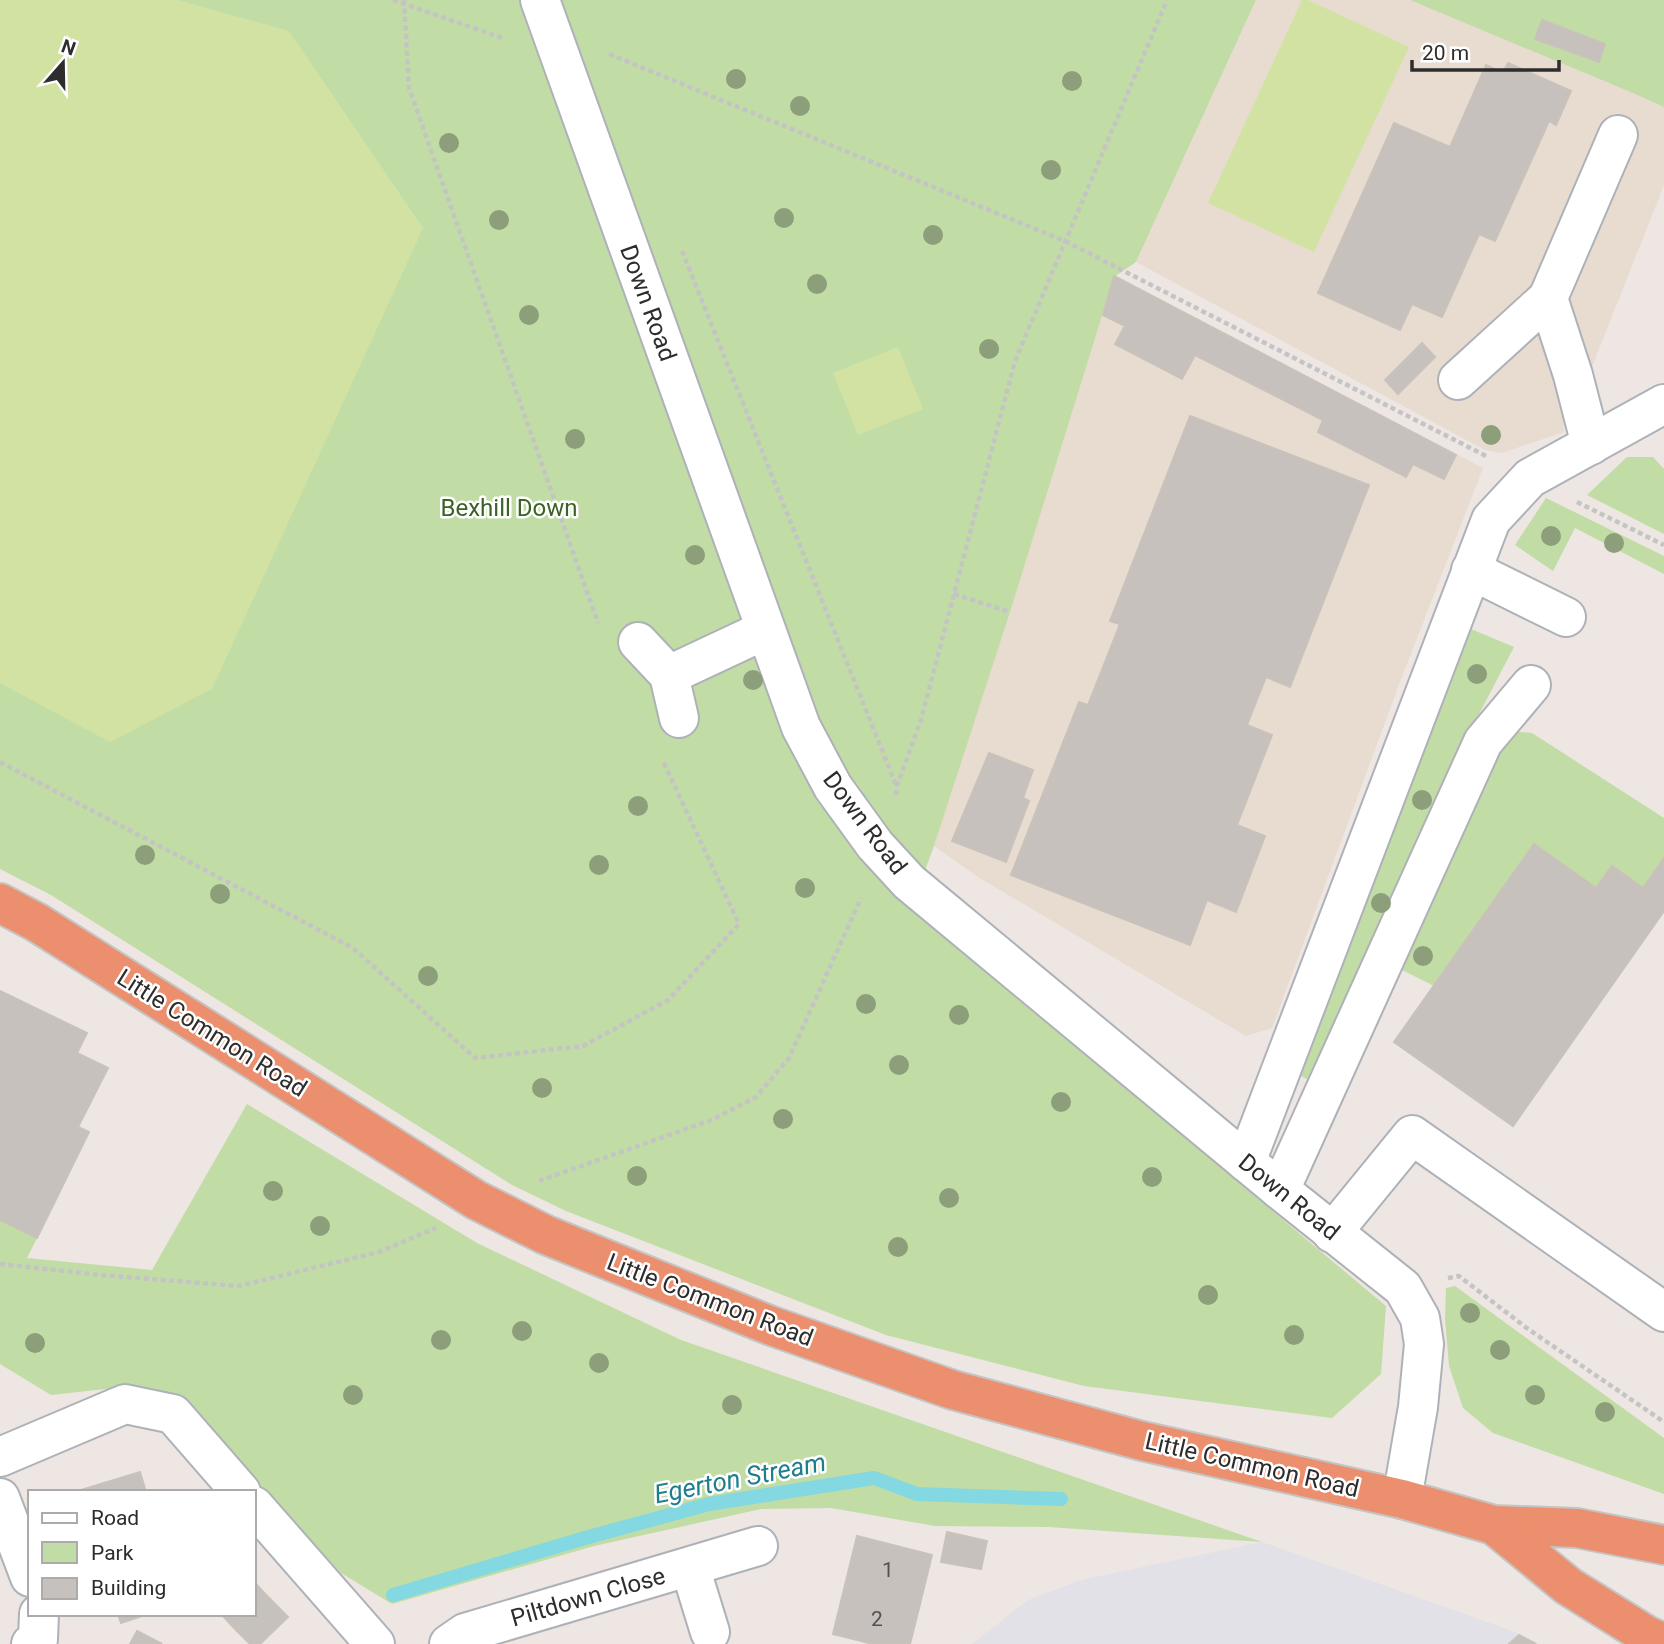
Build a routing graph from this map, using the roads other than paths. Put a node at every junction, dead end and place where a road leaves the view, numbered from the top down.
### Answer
1 (540, 0) edge
2 (1618, 135) dead end
3 (1548, 298) junction
4 (1458, 380) dead end
5 (1664, 404) edge
6 (1591, 445) junction
7 (1471, 570) junction
8 (1566, 617) dead end
9 (765, 630) junction
10 (638, 642) dead end
11 (669, 676) junction
12 (1531, 685) dead end
13 (679, 718) dead end
14 (0, 904) edge
15 (1246, 1162) junction
16 (1280, 1190) junction
17 (1332, 1233) junction
18 (1664, 1312) edge
19 (0, 1457) edge
20 (240, 1490) edge
21 (0, 1498) edge
22 (1402, 1499) junction
23 (256, 1508) edge
24 (1494, 1524) junction
25 (1664, 1545) edge
26 (758, 1546) dead end
27 (690, 1567) junction
28 (28, 1572) edge
29 (39, 1616) edge
30 (710, 1632) dead end
31 (1664, 1643) edge
32 (31, 1644) edge
33 (375, 1644) edge
34 (449, 1644) edge

1 - 9 street, Down Road
2 - 3 street
3 - 4 street
3 - 6 street
5 - 6 street
6 - 7 street
7 - 8 street
7 - 15 street
9 - 11 street
9 - 15 street, Down Road
10 - 11 street
11 - 13 street
12 - 16 street
14 - 22 highway, Little Common Road
15 - 16 street, Down Road
16 - 17 street, Down Road
17 - 18 street
17 - 22 street, Down Road
19 - 20 street
21 - 28 street
22 - 24 highway, Little Common Road
23 - 33 street
24 - 25 highway, Little Common Road
24 - 31 highway, Little Common Road
26 - 27 street, Piltdown Close
27 - 30 street, Piltdown Close
27 - 34 street, Piltdown Close
29 - 32 street

